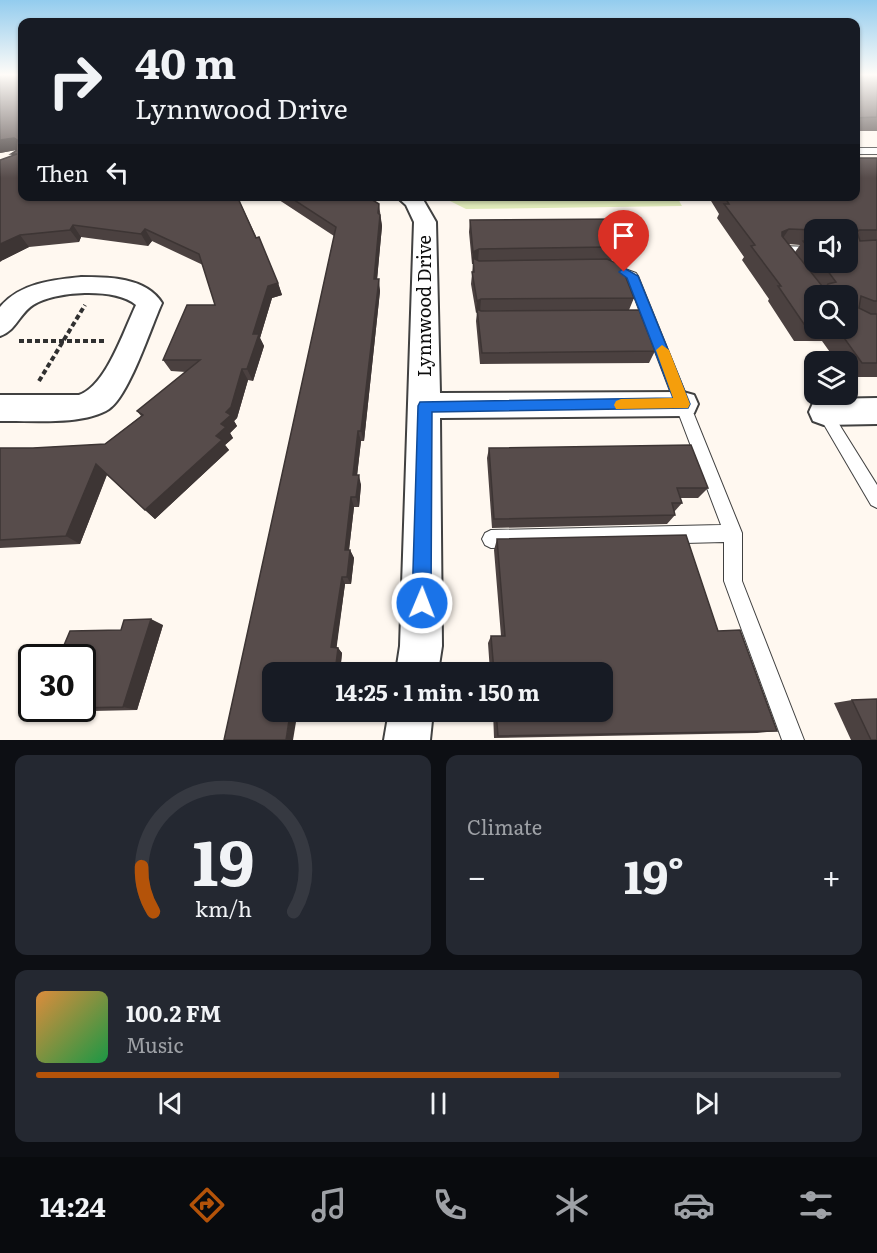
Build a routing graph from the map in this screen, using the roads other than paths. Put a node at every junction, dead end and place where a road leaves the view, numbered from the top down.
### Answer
1 (860, 151) edge
2 (877, 151) edge
3 (412, 201) edge
4 (804, 250) edge
5 (787, 259) edge
6 (593, 266) edge
7 (5, 333) edge
8 (683, 404) junction
9 (425, 406) junction
10 (11, 407) edge
11 (877, 411) edge
12 (824, 412) joint
13 (877, 500) edge
14 (733, 533) junction
15 (491, 539) dead end
16 (419, 662) edge
17 (409, 722) edge
18 (407, 740) edge
19 (793, 740) edge

1 - 2 lane
3 - 9 street, Lynnwood Drive
4 - 5 lane
6 - 8 lane
7 - 10 street
8 - 9 street
8 - 14 lane
9 - 16 street, Lynnwood Drive
11 - 12 street
12 - 13 lane
14 - 15 lane
14 - 19 lane
17 - 18 street

